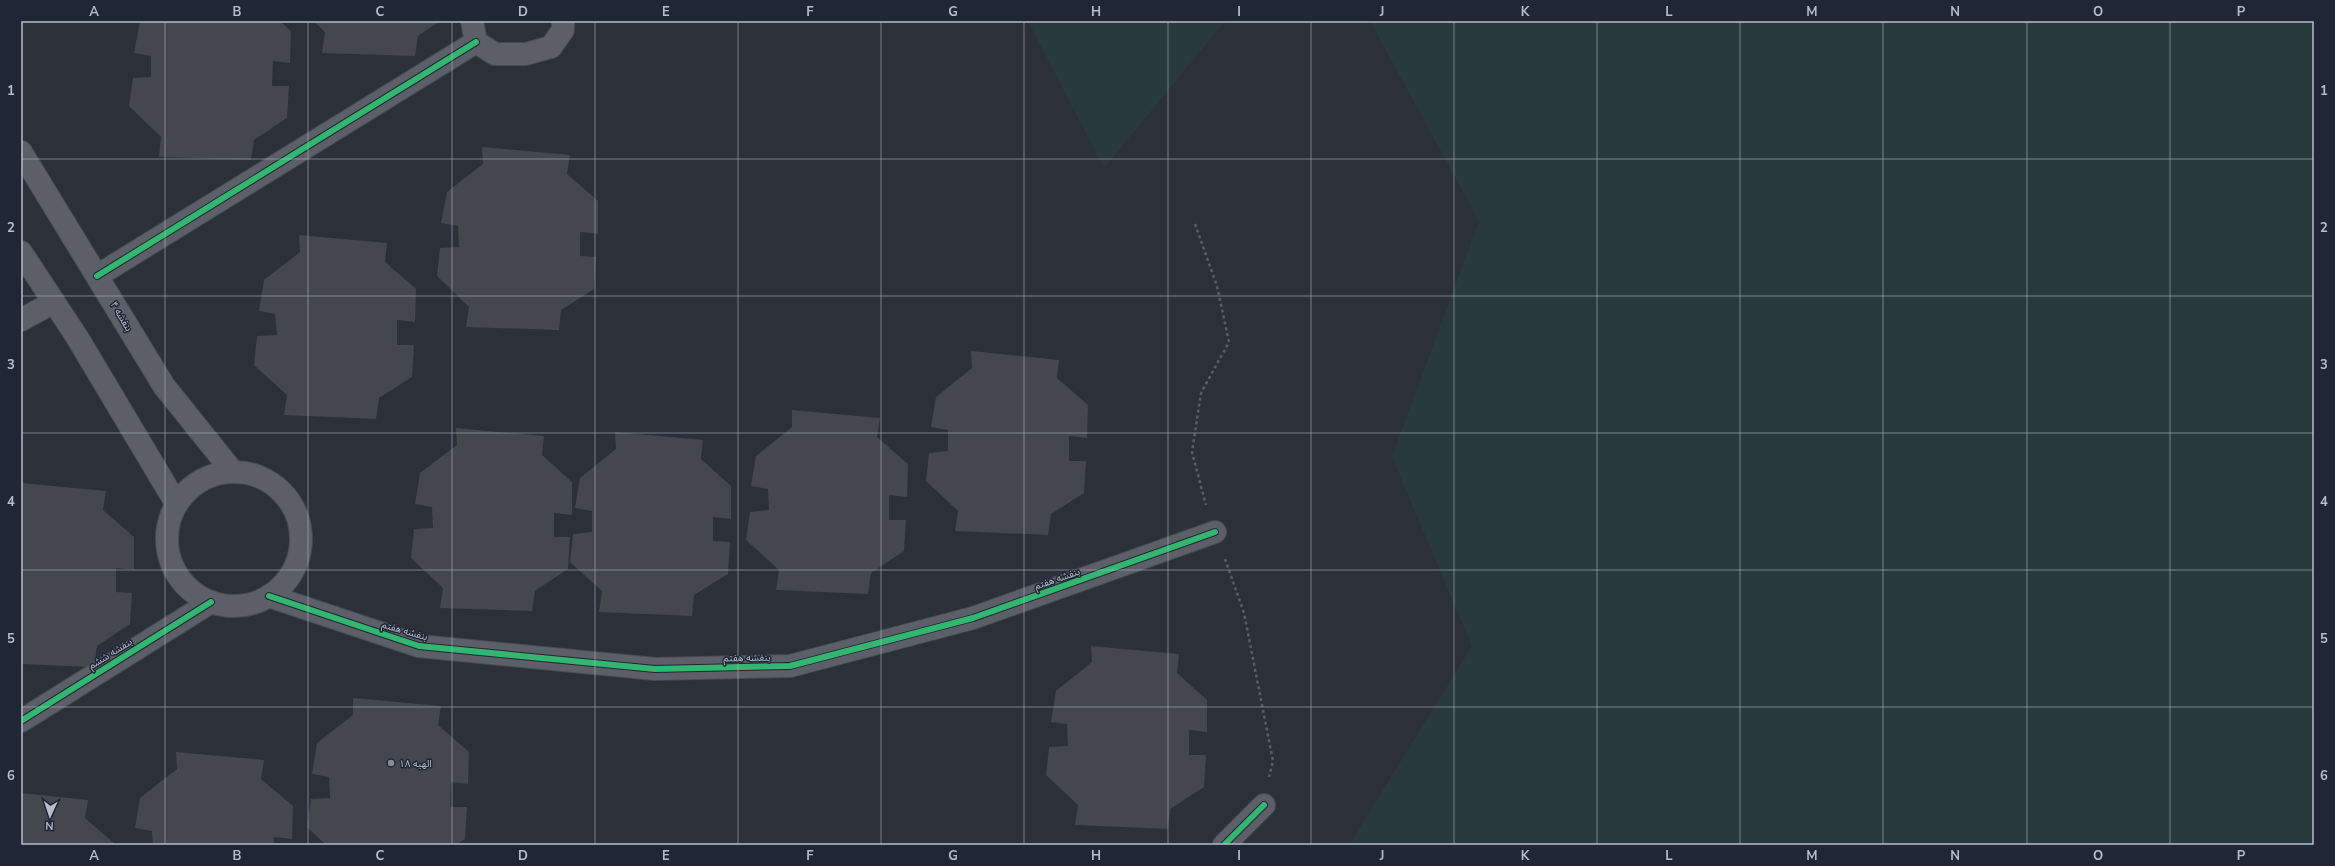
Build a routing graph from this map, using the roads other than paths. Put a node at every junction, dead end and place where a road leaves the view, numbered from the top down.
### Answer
1 (472, 21) edge
2 (563, 21) edge
3 (476, 42) junction
4 (21, 152) edge
5 (21, 252) edge
6 (97, 276) junction
7 (54, 302) junction
8 (21, 320) edge
9 (233, 472) junction
10 (176, 503) junction
11 (1215, 532) dead end
12 (268, 596) junction
13 (211, 602) junction
14 (21, 721) edge
15 (1264, 805) dead end
16 (1224, 845) edge

1 - 3 street
2 - 3 street
3 - 6 street
4 - 6 street, بنفشه ۴
5 - 7 street
6 - 9 street, بنفشه ۴
7 - 8 street
7 - 10 street
9 - 10 street
9 - 12 street
10 - 13 street
11 - 12 street, بنفشه هفتم
12 - 13 street
13 - 14 street, بنفشه ششم
15 - 16 street

